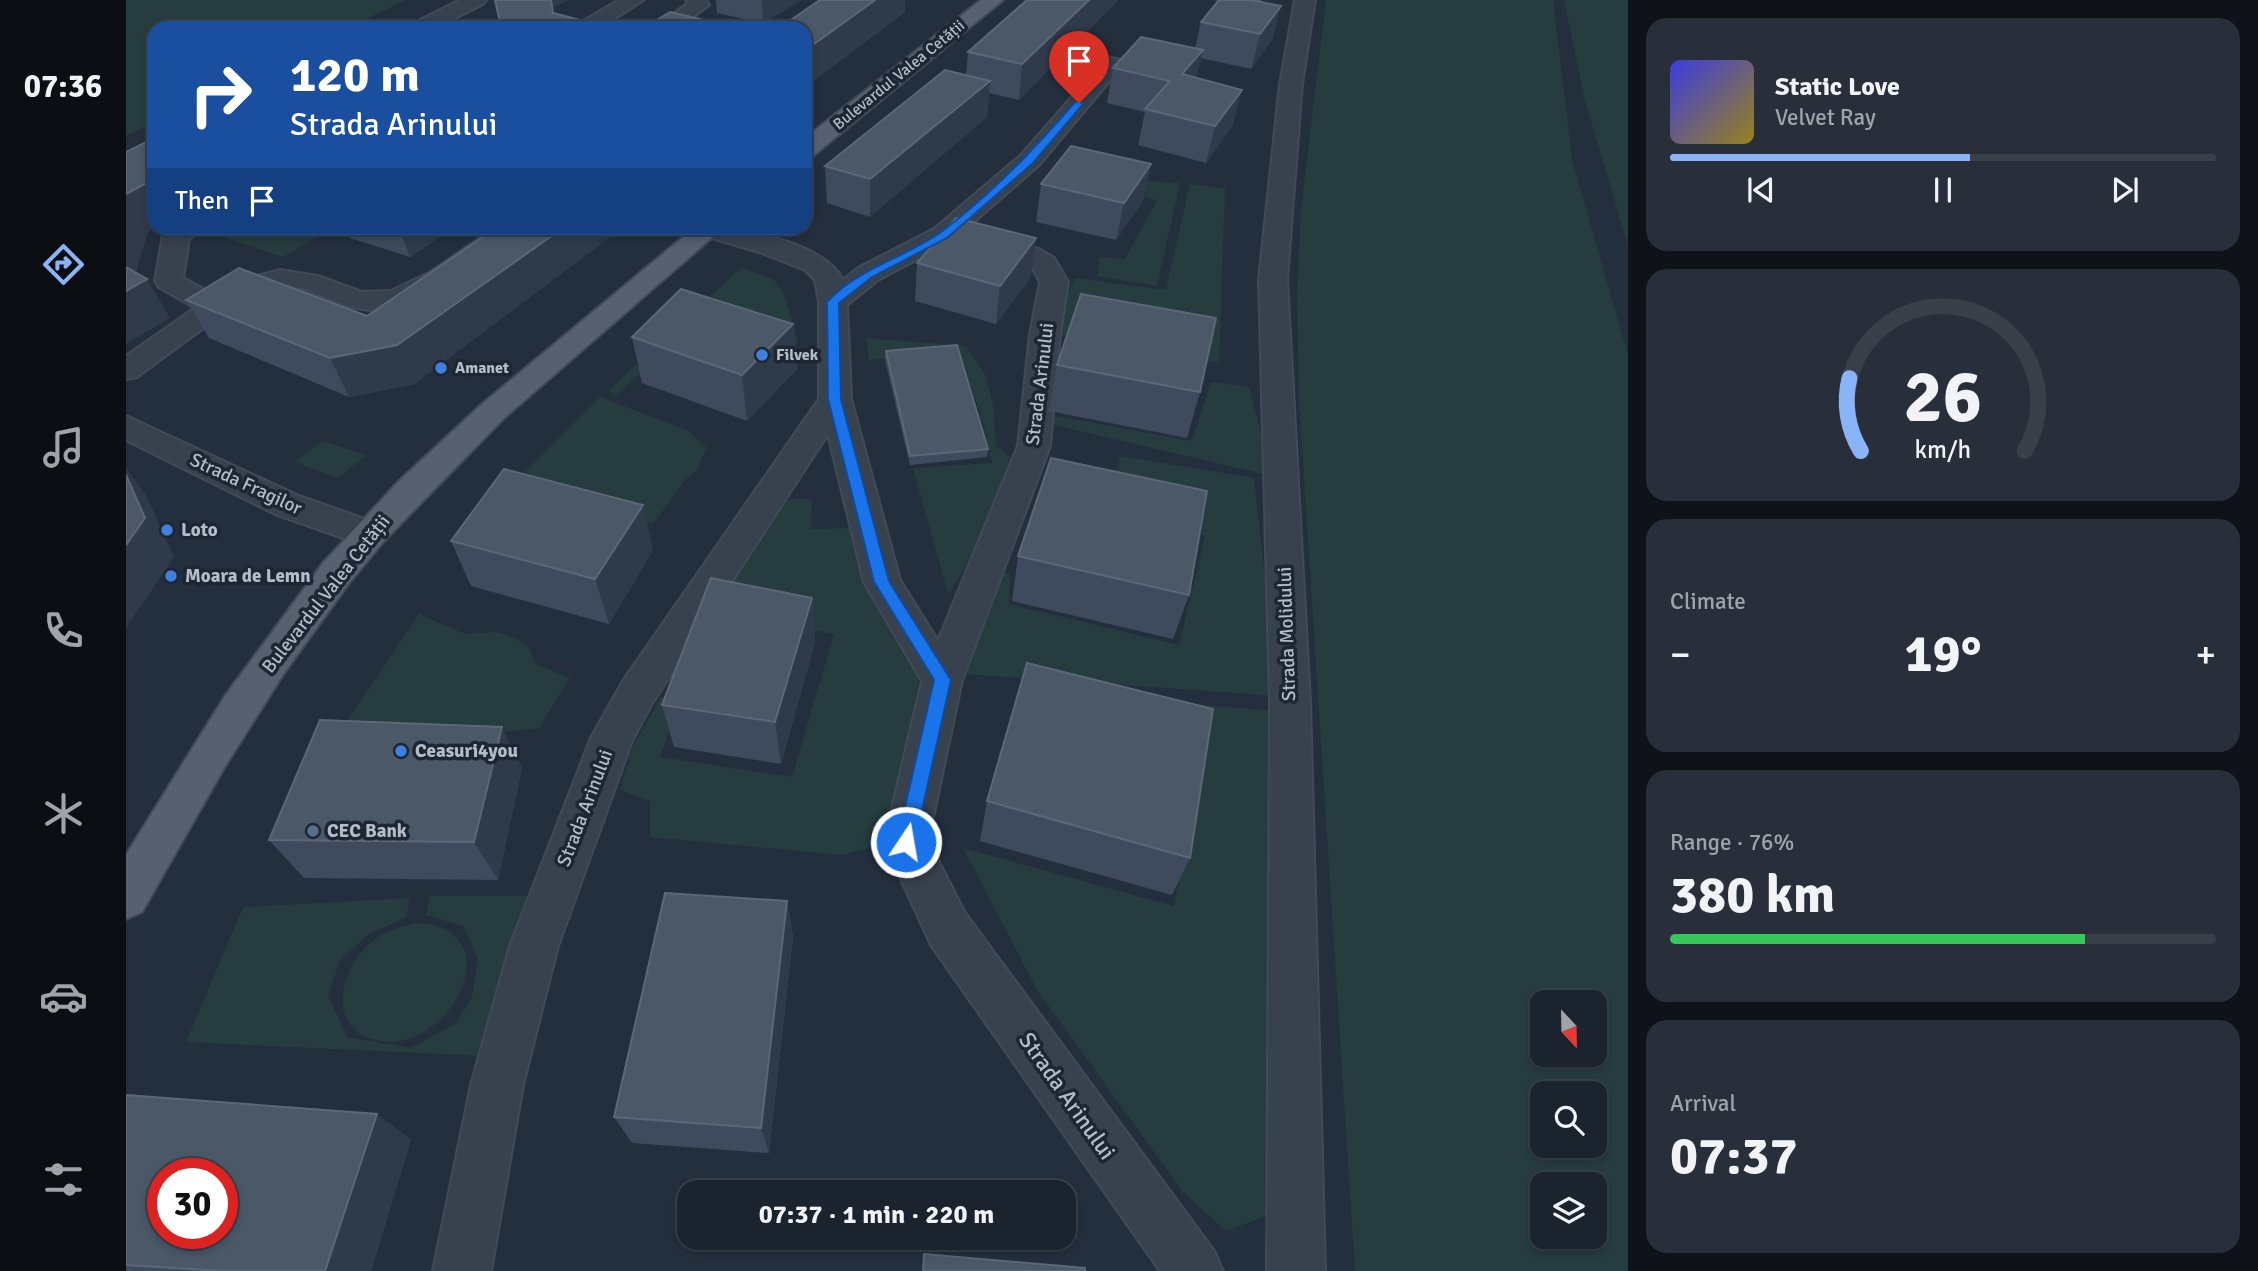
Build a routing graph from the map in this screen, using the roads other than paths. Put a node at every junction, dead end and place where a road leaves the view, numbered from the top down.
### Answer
1 (476, 0) edge
2 (633, 0) edge
3 (696, 0) edge
4 (1305, 0) edge
5 (987, 1) edge
6 (433, 21) edge
7 (597, 21) edge
8 (675, 21) edge
9 (1112, 65) edge
10 (812, 144) edge
11 (176, 235) edge
12 (502, 235) edge
13 (701, 235) edge
14 (732, 235) edge
15 (943, 235) junction
16 (833, 302) junction
17 (215, 308) junction
18 (126, 370) edge
19 (835, 399) junction
20 (126, 428) edge
21 (369, 534) junction
22 (942, 680) junction
23 (126, 897) edge
24 (462, 1271) edge
25 (1194, 1271) edge
26 (1296, 1271) edge

1 - 6 street
2 - 7 street
3 - 8 street
4 - 26 street, Strada Molidului
5 - 10 main road, Bulevardul Valea Cetății
9 - 15 street
11 - 17 street
12 - 17 street
13 - 21 main road, Bulevardul Valea Cetății
14 - 16 street
15 - 16 street
15 - 22 street, Strada Arinului
16 - 19 street
17 - 18 street
19 - 22 street
19 - 24 street, Strada Arinului
20 - 21 street, Strada Fragilor
21 - 23 main road, Bulevardul Valea Cetății
22 - 25 street, Strada Arinului

